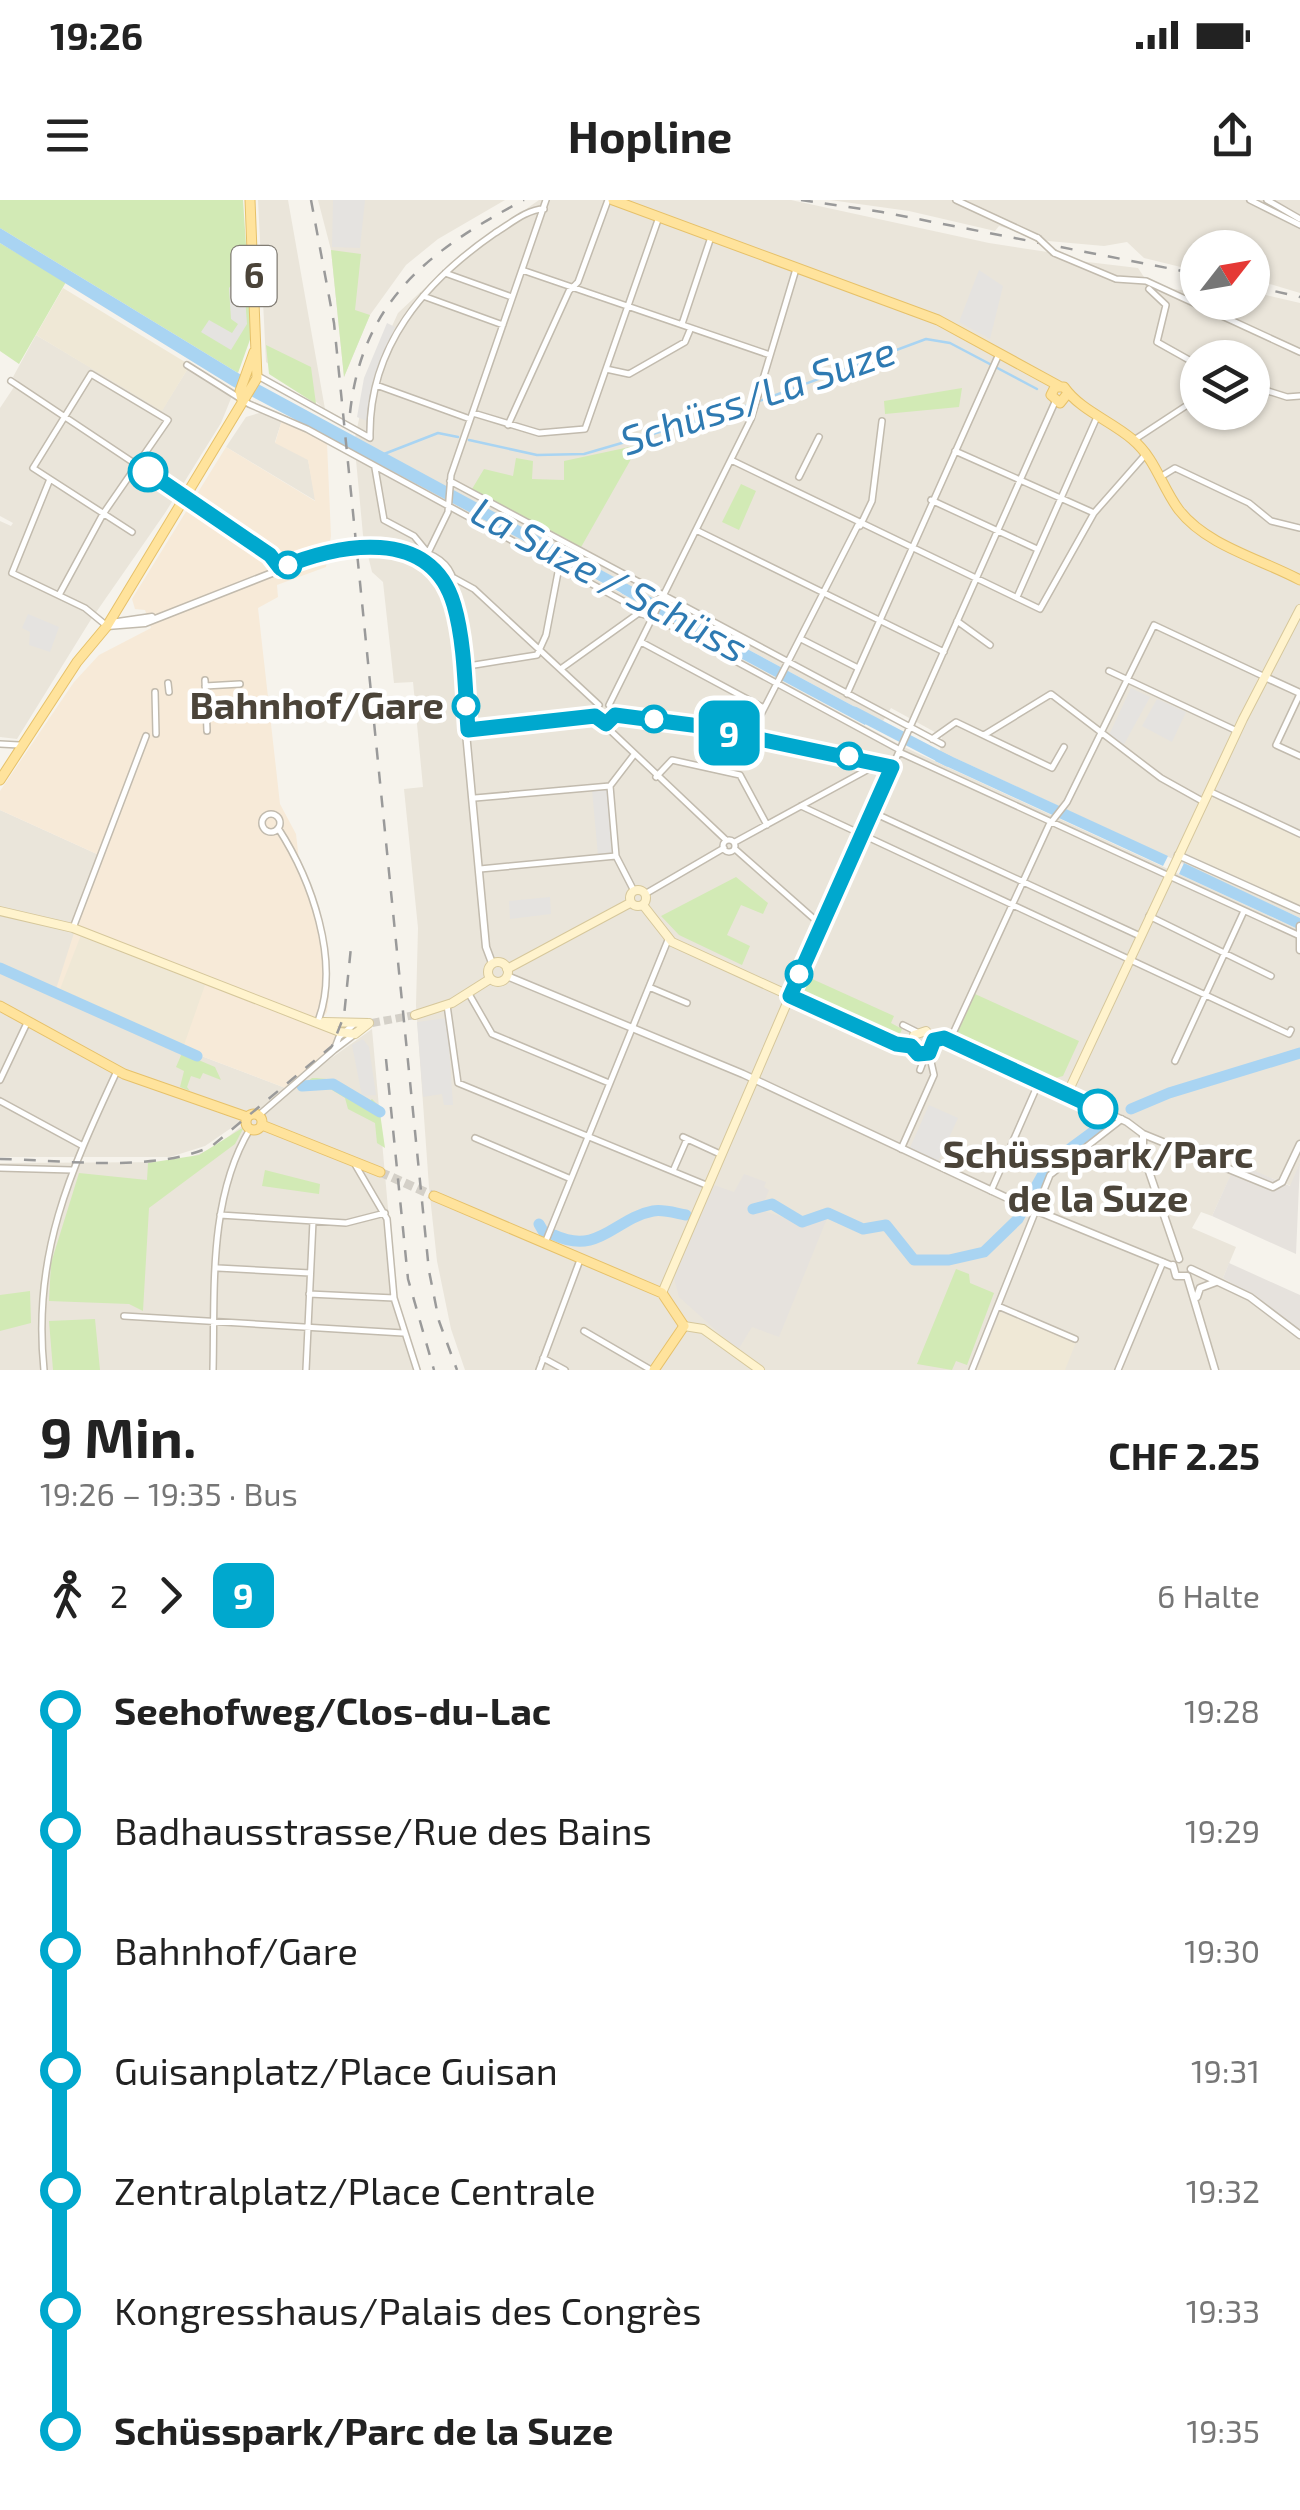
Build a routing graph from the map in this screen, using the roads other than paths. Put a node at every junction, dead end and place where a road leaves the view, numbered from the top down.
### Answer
1 (250, 200) edge
2 (610, 200) edge
3 (956, 200) edge
4 (1250, 200) edge
5 (1266, 200) edge
6 (546, 203) edge
7 (659, 217) junction
8 (1300, 222) edge
9 (712, 237) junction
10 (796, 267) junction
11 (522, 270) junction
12 (445, 273) junction
13 (574, 288) junction
14 (1150, 289) dead end
15 (423, 296) junction
16 (512, 297) junction
17 (628, 306) junction
18 (503, 325) junction
19 (681, 325) junction
20 (690, 328) junction
21 (254, 352) junction
22 (1300, 352) edge
23 (770, 355) junction
24 (1180, 355) edge
25 (995, 361) junction
26 (186, 365) dead end
27 (606, 369) junction
28 (258, 377) junction
29 (12, 381) dead end
30 (376, 385) junction
31 (1270, 392) edge
32 (1060, 395) junction
33 (244, 396) junction
34 (1300, 396) edge
35 (1180, 410) edge
36 (472, 416) junction
37 (1098, 416) junction
38 (65, 418) junction
39 (882, 421) dead end
40 (508, 426) junction
41 (819, 437) dead end
42 (1134, 440) junction
43 (955, 451) junction
44 (1147, 453) junction
45 (730, 460) junction
46 (138, 466) junction
47 (376, 468) junction
48 (1162, 476) junction
49 (50, 480) junction
50 (1020, 481) junction
51 (795, 484) junction
52 (455, 485) junction
53 (184, 497) junction
54 (1060, 499) junction
55 (931, 500) junction
56 (448, 504) junction
57 (1094, 513) junction
58 (103, 514) junction
59 (859, 525) junction
60 (1300, 528) edge
61 (696, 530) junction
62 (997, 531) junction
63 (132, 532) dead end
64 (364, 546) tunnel mouth
65 (1038, 549) junction
66 (910, 550) junction
67 (328, 551) tunnel mouth
68 (408, 551) junction
69 (428, 553) junction
70 (428, 566) junction
71 (559, 566) junction
72 (280, 568) junction
73 (454, 578) junction
74 (976, 579) junction
75 (443, 580) junction
76 (1300, 580) edge
77 (824, 593) junction
78 (59, 595) junction
79 (122, 596) junction
80 (1017, 597) junction
81 (663, 599) junction
82 (454, 604) junction
83 (1300, 609) edge
84 (638, 613) junction
85 (654, 616) junction
86 (138, 617) junction
87 (153, 618) junction
88 (879, 621) junction
89 (957, 621) junction
90 (106, 626) junction
91 (1296, 628) edge
92 (801, 639) junction
93 (641, 642) junction
94 (990, 645) dead end
95 (541, 649) junction
96 (944, 652) junction
97 (462, 666) junction
98 (787, 666) junction
99 (562, 668) junction
100 (858, 668) junction
101 (1110, 671) dead end
102 (1265, 676) junction
103 (1128, 680) junction
104 (778, 681) junction
105 (168, 684) dead end
106 (240, 684) dead end
107 (154, 692) dead end
108 (169, 692) dead end
109 (847, 694) junction
110 (1300, 694) edge
111 (609, 704) junction
112 (599, 706) junction
113 (764, 708) junction
114 (615, 715) junction
115 (595, 716) junction
116 (606, 724) junction
117 (468, 730) junction
118 (1237, 730) junction
119 (207, 731) dead end
120 (908, 731) junction
121 (1103, 733) junction
122 (156, 734) dead end
123 (984, 735) junction
124 (146, 736) dead end
125 (934, 736) junction
126 (750, 737) junction
127 (0, 744) edge
128 (942, 744) dead end
129 (22, 745) junction
130 (1064, 747) dead end
131 (900, 749) junction
132 (634, 756) junction
133 (1300, 756) edge
134 (880, 763) junction
135 (892, 767) junction
136 (656, 777) junction
137 (0, 780) edge
138 (610, 786) junction
139 (1208, 792) junction
140 (475, 798) junction
141 (1204, 802) junction
142 (801, 806) junction
143 (872, 812) junction
144 (1055, 821) junction
145 (767, 826) junction
146 (278, 828) dead end
147 (862, 834) junction
148 (1300, 834) edge
149 (725, 844) junction
150 (735, 846) junction
151 (616, 856) junction
152 (1178, 856) junction
153 (480, 869) junction
154 (1168, 875) junction
155 (1024, 882) junction
156 (634, 891) junction
157 (645, 894) junction
158 (630, 902) junction
159 (643, 906) junction
160 (1013, 906) junction
161 (1300, 910) edge
162 (0, 911) edge
163 (1244, 912) junction
164 (1149, 916) junction
165 (821, 925) junction
166 (72, 928) junction
167 (1299, 932) edge
168 (1140, 936) junction
169 (668, 940) junction
170 (1300, 950) edge
171 (1225, 954) junction
172 (1128, 959) junction
173 (492, 964) junction
174 (507, 972) junction
175 (1271, 976) dead end
176 (490, 980) junction
177 (648, 986) junction
178 (469, 994) junction
179 (1206, 994) junction
180 (790, 996) junction
181 (687, 1003) dead end
182 (448, 1005) junction
183 (0, 1006) edge
184 (415, 1015) tunnel mouth
185 (28, 1020) junction
186 (318, 1021) junction
187 (370, 1023) tunnel mouth
188 (903, 1024) dead end
189 (354, 1029) junction
190 (632, 1029) junction
191 (1291, 1030) dead end
192 (344, 1032) junction
193 (917, 1032) junction
194 (934, 1040) junction
195 (950, 1041) junction
196 (911, 1046) junction
197 (334, 1050) junction
198 (928, 1054) junction
199 (1175, 1061) dead end
200 (920, 1070) dead end
201 (117, 1071) junction
202 (753, 1079) junction
203 (0, 1080) edge
204 (1040, 1082) junction
205 (609, 1083) junction
206 (1067, 1094) junction
207 (0, 1101) edge
208 (247, 1117) junction
209 (260, 1120) junction
210 (1122, 1120) junction
211 (250, 1129) junction
212 (1143, 1134) junction
213 (588, 1136) junction
214 (475, 1138) dead end
215 (1300, 1144) edge
216 (84, 1146) junction
217 (900, 1149) junction
218 (720, 1154) junction
219 (354, 1162) junction
220 (0, 1168) edge
221 (72, 1170) junction
222 (673, 1171) junction
223 (380, 1172) tunnel mouth
224 (571, 1178) junction
225 (706, 1185) junction
226 (991, 1192) junction
227 (434, 1196) tunnel mouth
228 (1032, 1209) junction
229 (385, 1213) junction
230 (220, 1215) junction
231 (313, 1221) junction
232 (544, 1244) junction
233 (580, 1260) junction
234 (1163, 1262) junction
235 (1176, 1263) junction
236 (218, 1268) junction
237 (1189, 1272) junction
238 (310, 1273) junction
239 (1218, 1282) junction
240 (662, 1293) junction
241 (310, 1294) junction
242 (394, 1298) junction
243 (1197, 1299) junction
244 (998, 1306) junction
245 (124, 1316) dead end
246 (215, 1323) junction
247 (684, 1326) junction
248 (308, 1328) junction
249 (584, 1331) dead end
250 (404, 1333) junction
251 (1300, 1335) edge
252 (1075, 1339) dead end
253 (543, 1358) junction
254 (44, 1370) edge
255 (213, 1370) edge
256 (306, 1370) edge
257 (417, 1370) edge
258 (539, 1370) edge
259 (565, 1370) edge
260 (652, 1370) edge
261 (760, 1370) edge
262 (972, 1370) edge
263 (1118, 1370) edge
264 (1215, 1370) edge

1 - 21 main road, 6
2 - 7 main road
2 - 13 street
3 - 22 street, bridge
4 - 8 street
5 - 8 street
6 - 11 street
6 - 12 street
7 - 9 main road
7 - 17 street
9 - 10 main road
9 - 19 street
10 - 23 street
10 - 25 main road
11 - 13 street
11 - 16 street
12 - 15 street
12 - 16 street
13 - 17 street
13 - 40 street
14 - 24 street
15 - 18 street
15 - 30 street
16 - 18 street
17 - 19 street
17 - 27 street
18 - 36 street
19 - 20 street
20 - 23 street
20 - 27 street
21 - 28 main road, 6
21 - 33 main road, 6
23 - 45 street
25 - 32 main road
25 - 43 street
26 - 33 street
27 - 40 street
28 - 30 street
28 - 33 main road, 6
29 - 38 street
30 - 36 street
31 - 34 street
32 - 37 main road
32 - 50 street
33 - 47 street
33 - 53 main road, 6
35 - 42 street
36 - 40 street
36 - 52 street
37 - 42 main road
37 - 54 street
38 - 46 street
38 - 46 street
38 - 49 street
39 - 59 street
41 - 51 street
42 - 44 main road
43 - 50 street
43 - 55 street
44 - 48 main road
44 - 57 street
45 - 51 street
45 - 61 street
46 - 53 street
46 - 58 street
47 - 56 street
47 - 69 street
48 - 60 street
48 - 76 main road
49 - 58 street
49 - 78 street
50 - 54 street
50 - 62 street
51 - 59 street
52 - 56 street
52 - 81 street
53 - 72 street
53 - 79 main road, 6
54 - 57 street
54 - 65 street
55 - 62 street
55 - 66 street
56 - 69 street
56 - 71 street
57 - 80 street
58 - 63 street
58 - 78 street
59 - 66 street
59 - 77 street
61 - 77 street
61 - 81 street
62 - 65 street
62 - 74 street
64 - 68 street
65 - 80 street
66 - 74 street
66 - 88 street
67 - 72 street
68 - 69 street
68 - 70 street
69 - 70 street
69 - 73 street
70 - 75 street
71 - 84 street
71 - 95 street
72 - 87 street
73 - 75 street
73 - 82 street
73 - 95 street
74 - 80 street
74 - 89 street
75 - 82 street
77 - 88 street
77 - 92 street
78 - 90 street
79 - 86 street
79 - 90 main road, 6
81 - 84 street
81 - 85 street
81 - 98 street
82 - 97 street
83 - 91 main road
84 - 85 street
84 - 99 street
85 - 93 street
85 - 104 street
86 - 87 street
86 - 90 street
87 - 90 street
88 - 96 street
88 - 100 street
89 - 94 street
89 - 96 street
90 - 129 main road, 6
91 - 102 main road
92 - 98 street
92 - 100 street
93 - 111 street
93 - 113 street
95 - 97 street
95 - 99 street
96 - 120 street
97 - 117 street
98 - 104 street
98 - 109 street
99 - 112 street
100 - 109 street
101 - 103 street
102 - 103 street
102 - 110 street
102 - 118 main road
103 - 118 street
103 - 121 street
104 - 113 street
104 - 131 street
105 - 108 street
106 - 119 street
107 - 122 street
109 - 120 street
110 - 133 street
111 - 112 street
111 - 114 street
112 - 115 street
113 - 126 street
114 - 116 street
114 - 126 street
115 - 116 street
115 - 117 street
116 - 132 street
117 - 140 street
118 - 139 main road
120 - 125 street
120 - 131 street
121 - 123 street
121 - 141 street
121 - 144 street
123 - 125 street
123 - 130 street
124 - 166 street
125 - 128 street
126 - 134 street
127 - 129 street
129 - 137 main road
131 - 135 street
131 - 144 street
132 - 136 street
132 - 138 street
134 - 135 street
134 - 142 street
135 - 143 street
136 - 145 street
136 - 149 street
138 - 140 street
138 - 151 street
139 - 141 main road
139 - 148 street
140 - 153 street
141 - 152 main road
142 - 145 street
142 - 147 street
143 - 147 street
143 - 155 street
144 - 154 street
144 - 155 street
145 - 150 street
146 - 186 street
147 - 160 street
147 - 165 street
149 - 150 street
149 - 150 street
149 - 157 street
150 - 165 street
151 - 153 street
151 - 156 street
152 - 154 main road
152 - 161 street
153 - 173 street
154 - 163 street
154 - 164 main road
155 - 160 street
155 - 168 street
156 - 157 main road
156 - 158 main road
157 - 159 main road
158 - 159 main road
158 - 174 main road
159 - 169 main road
160 - 172 street
160 - 195 street
162 - 166 main road
163 - 167 street
163 - 171 street
164 - 168 main road
164 - 171 street
165 - 180 street
166 - 186 main road
167 - 170 street
168 - 172 main road
169 - 177 street
169 - 180 main road
171 - 175 street
171 - 179 street
172 - 179 street
172 - 206 main road
173 - 174 main road
173 - 176 main road
174 - 176 main road
174 - 190 street
176 - 178 main road
177 - 181 street
177 - 190 street
178 - 182 main road
178 - 205 street
179 - 191 street
179 - 199 street
180 - 196 main road
180 - 202 main road
182 - 184 main road
182 - 213 street
183 - 185 main road
185 - 201 main road
185 - 203 street
186 - 189 main road
186 - 192 main road
187 - 189 main road
188 - 193 street
189 - 192 main road
189 - 197 street
190 - 202 street
190 - 205 street
192 - 197 street
193 - 194 main road
193 - 196 main road
194 - 195 main road
194 - 198 main road
195 - 204 main road
196 - 198 main road
197 - 209 street
198 - 200 street
198 - 217 street
201 - 208 main road
201 - 216 street
202 - 217 street
202 - 218 main road
204 - 206 main road
204 - 226 street
205 - 213 street
206 - 210 street
207 - 216 street
208 - 209 main road
208 - 211 main road
209 - 211 main road
209 - 219 main road
210 - 212 street
210 - 228 street
211 - 230 street
212 - 215 street
212 - 235 street
213 - 222 street
213 - 224 street
214 - 224 street
216 - 221 street
217 - 226 street
218 - 222 street
218 - 225 main road
219 - 223 main road
219 - 229 street
220 - 221 street
221 - 254 street
222 - 225 street
224 - 232 street
225 - 240 main road
226 - 228 street
227 - 232 main road
228 - 234 street
228 - 244 street
229 - 231 street
229 - 242 street
230 - 231 street
230 - 236 street
231 - 238 street
232 - 233 main road
233 - 240 main road
233 - 253 street
234 - 235 street
234 - 263 street
235 - 237 street
235 - 237 street
236 - 238 street
236 - 246 street
237 - 239 street
237 - 243 street
238 - 241 street
239 - 243 street
239 - 251 street
240 - 247 main road
241 - 242 street
241 - 248 street
242 - 250 street
243 - 264 street
244 - 252 street
244 - 262 street
245 - 246 street
246 - 248 street
246 - 255 street
247 - 260 main road
247 - 261 main road
248 - 250 street
248 - 256 street
249 - 260 street
250 - 257 street
253 - 258 street
253 - 259 street

